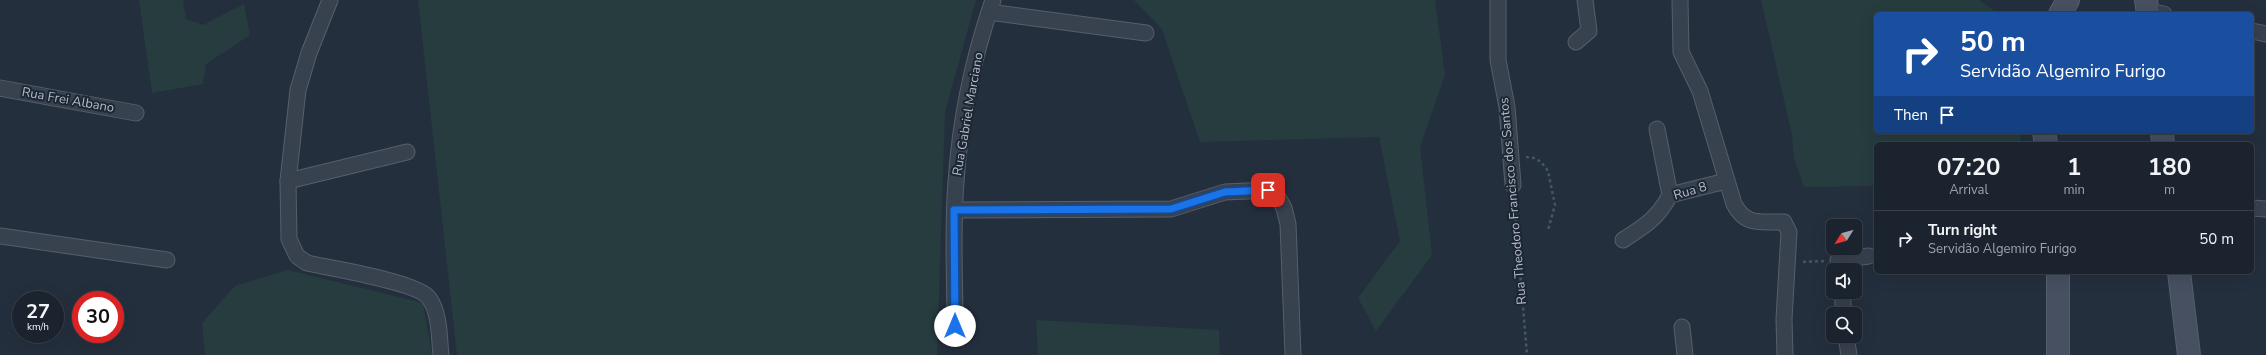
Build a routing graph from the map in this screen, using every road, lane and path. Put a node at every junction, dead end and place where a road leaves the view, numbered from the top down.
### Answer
1 (330, 0) edge
2 (1585, 0) edge
3 (1680, 0) edge
4 (2068, 0) edge
5 (1501, 1) edge
6 (991, 6) edge
7 (2061, 12) edge
8 (2254, 31) edge
9 (1146, 33) dead end
10 (2266, 34) edge
11 (1576, 42) dead end
12 (0, 88) edge
13 (136, 113) dead end
14 (1657, 129) dead end
15 (408, 152) dead end
16 (1510, 156) junction
17 (288, 181) junction
18 (1726, 181) junction
19 (1512, 185) joint
20 (1670, 195) junction
21 (2254, 208) edge
22 (954, 210) junction
23 (2266, 210) edge
24 (1548, 230) dead end
25 (0, 236) edge
26 (1623, 240) dead end
27 (1868, 256) dead end
28 (167, 260) dead end
29 (1787, 263) junction
30 (1845, 263) edge
31 (1826, 264) edge
32 (2058, 274) edge
33 (2179, 274) edge
34 (955, 326) dead end
35 (1682, 327) dead end
36 (1847, 343) edge
37 (441, 355) edge
38 (1293, 355) edge
39 (1527, 355) edge
40 (1684, 355) edge
41 (1785, 355) edge
42 (1848, 355) edge
43 (2058, 355) edge
44 (2189, 355) edge

1 - 17 street
2 - 11 street
3 - 18 street
4 - 7 street
5 - 16 street, Rua Theodoro Francisco dos Santos
6 - 9 street
6 - 22 street, Rua Gabriel Marciano
8 - 10 street
12 - 13 street, Rua Frei Albano
14 - 20 street
15 - 17 street
16 - 19 street, Rua Theodoro Francisco dos Santos
16 - 24 path
17 - 37 street
18 - 20 street, Rua 8
18 - 29 street
19 - 39 path, Rua Theodoro Francisco dos Santos
20 - 26 street, Rua 8
21 - 23 street
22 - 34 street, Rua Gabriel Marciano
22 - 38 street
25 - 28 street
27 - 30 street
29 - 31 path
29 - 41 street
32 - 43 street
33 - 44 street
35 - 40 street
36 - 42 street

